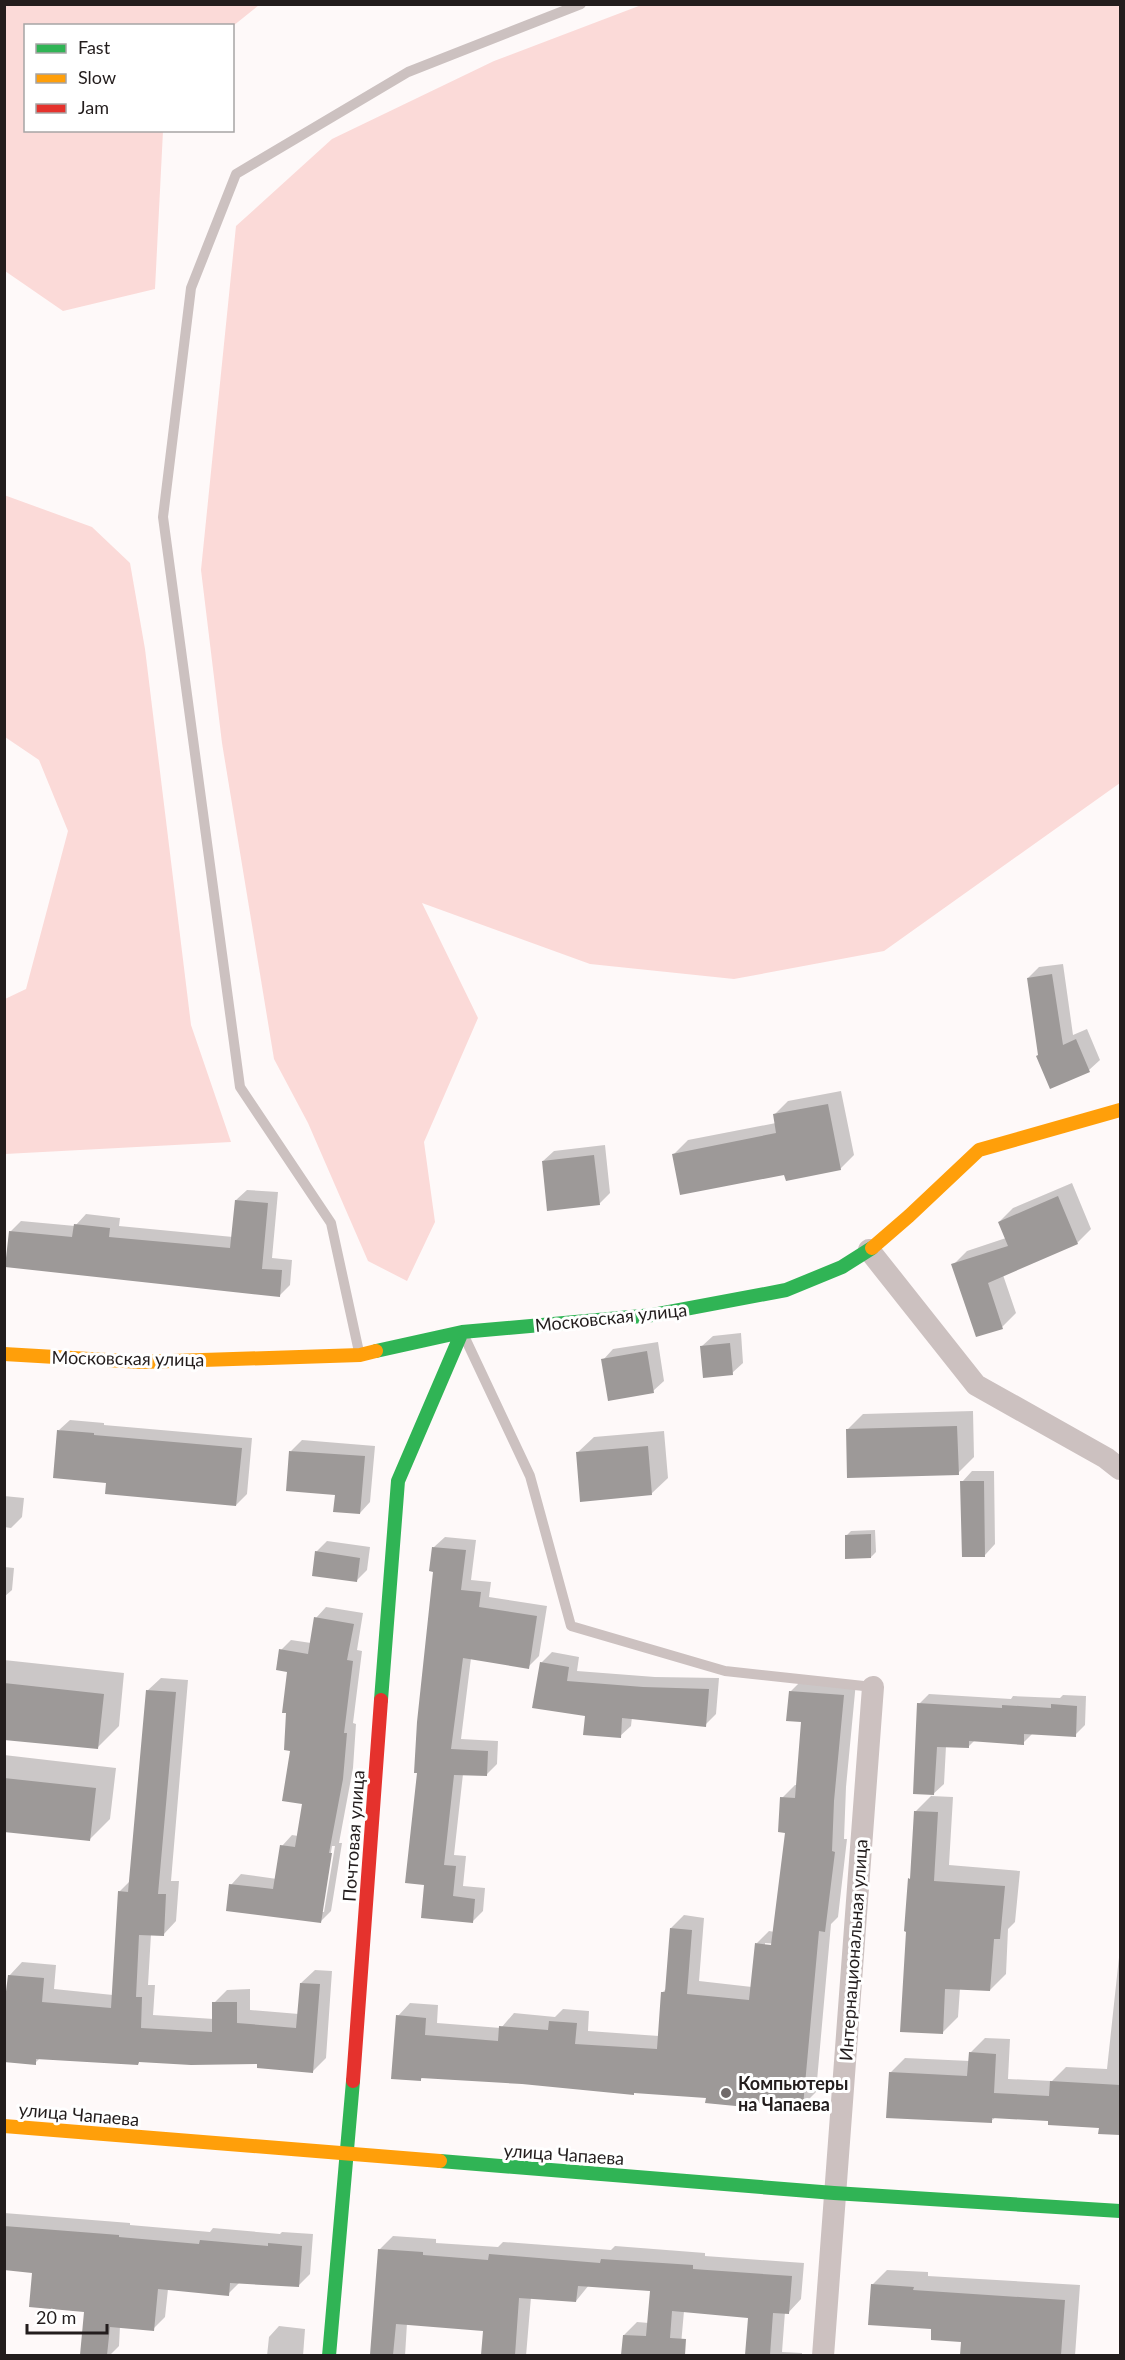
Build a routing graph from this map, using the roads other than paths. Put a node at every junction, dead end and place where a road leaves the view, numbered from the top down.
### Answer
1 (581, 4) edge
2 (1120, 1110) edge
3 (869, 1250) junction
4 (462, 1332) junction
5 (4, 1354) edge
6 (360, 1355) junction
7 (1120, 1469) edge
8 (873, 1688) joint
9 (4, 2126) edge
10 (347, 2156) junction
11 (834, 2193) junction
12 (1120, 2211) edge
13 (329, 2355) edge
14 (823, 2355) edge

1 - 6 lane
2 - 3 street, Московская улица
3 - 4 street, Московская улица
3 - 7 street
4 - 6 street, Московская улица
4 - 8 lane
4 - 10 street, Почтовая улица
5 - 6 street, Московская улица
8 - 11 street, Интернациональная улица
9 - 10 street, улица Чапаева
10 - 11 street, улица Чапаева
10 - 13 street, Почтовая улица
11 - 12 street, улица Чапаева
11 - 14 street, Интернациональная улица

